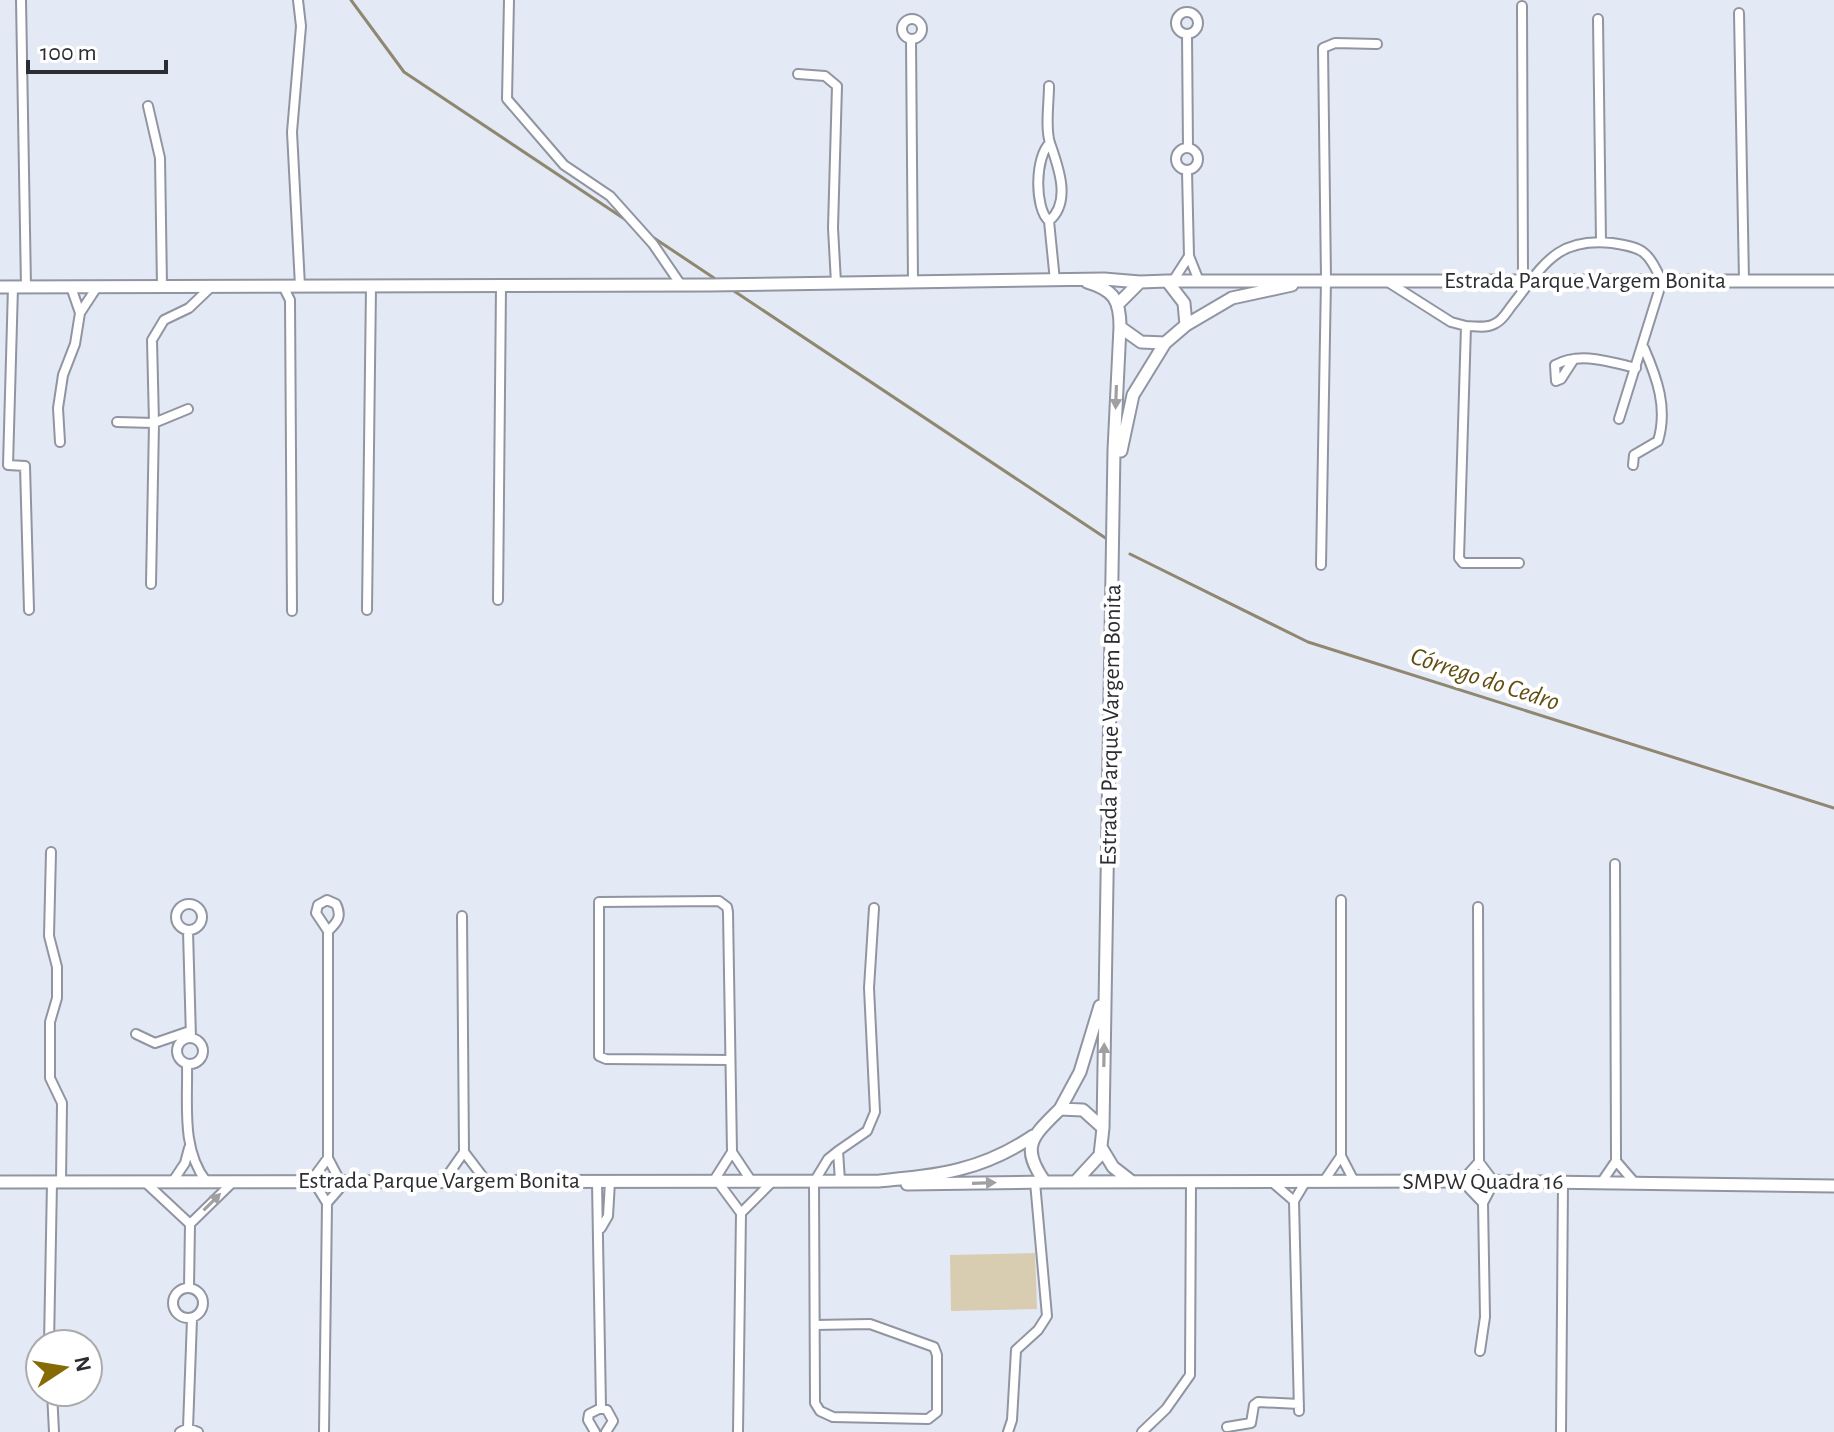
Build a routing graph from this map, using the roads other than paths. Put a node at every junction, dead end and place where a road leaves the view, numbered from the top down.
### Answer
1 (21, 0) edge
2 (298, 0) edge
3 (509, 0) edge
4 (1188, 0) edge
5 (1522, 6) dead end
6 (1189, 12) junction
7 (1739, 13) dead end
8 (1598, 19) dead end
9 (1187, 34) junction
10 (911, 39) dead end
11 (1377, 44) dead end
12 (798, 74) dead end
13 (1049, 86) dead end
14 (148, 106) dead end
15 (1050, 143) junction
16 (1188, 148) junction
17 (1187, 171) junction
18 (1049, 221) junction
19 (1601, 242) junction
20 (1189, 256) junction
21 (1526, 280) junction
22 (1055, 281) junction
23 (1083, 281) junction
24 (1170, 281) junction
25 (1199, 281) junction
26 (1388, 281) junction
27 (1662, 281) junction
28 (1744, 281) junction
29 (1834, 281) edge
30 (913, 282) junction
31 (1140, 282) junction
32 (1329, 282) junction
33 (836, 283) junction
34 (681, 285) junction
35 (162, 286) junction
36 (212, 286) junction
37 (283, 286) junction
38 (302, 286) junction
39 (371, 286) junction
40 (501, 286) junction
41 (6, 287) edge
42 (26, 287) junction
43 (71, 287) junction
44 (97, 287) junction
45 (290, 300) junction
46 (1120, 302) junction
47 (80, 313) junction
48 (1186, 325) junction
49 (1466, 326) junction
50 (1120, 327) junction
51 (1165, 343) junction
52 (1643, 347) junction
53 (1574, 359) dead end
54 (1636, 368) junction
55 (188, 409) dead end
56 (1619, 419) dead end
57 (117, 422) dead end
58 (154, 423) junction
59 (60, 442) dead end
60 (1633, 465) dead end
61 (1116, 467) junction
62 (1519, 563) dead end
63 (1321, 565) dead end
64 (151, 584) dead end
65 (498, 600) dead end
66 (29, 610) dead end
67 (367, 610) dead end
68 (292, 611) dead end
69 (51, 852) dead end
70 (1615, 864) dead end
71 (1341, 900) dead end
72 (1478, 907) dead end
73 (874, 908) dead end
74 (462, 916) dead end
75 (188, 931) dead end
76 (328, 931) dead end
77 (1106, 982) junction
78 (136, 1034) dead end
79 (191, 1034) junction
80 (730, 1060) junction
81 (187, 1065) junction
82 (1060, 1109) junction
83 (1103, 1128) junction
84 (1033, 1136) junction
85 (189, 1144) junction
86 (1101, 1147) junction
87 (838, 1151) junction
88 (464, 1152) junction
89 (732, 1152) junction
90 (1341, 1156) junction
91 (328, 1158) junction
92 (1616, 1161) junction
93 (1479, 1162) junction
94 (173, 1181) junction
95 (206, 1181) junction
96 (234, 1181) junction
97 (313, 1181) junction
98 (343, 1181) junction
99 (486, 1181) junction
100 (840, 1181) junction
101 (879, 1181) junction
102 (1076, 1181) junction
103 (1131, 1181) junction
104 (1191, 1181) junction
105 (1306, 1181) junction
106 (1324, 1181) junction
107 (1354, 1181) junction
108 (1462, 1181) junction
109 (0, 1182) edge
110 (57, 1182) junction
111 (145, 1182) junction
112 (443, 1182) junction
113 (604, 1182) junction
114 (716, 1182) junction
115 (752, 1182) junction
116 (772, 1182) junction
117 (814, 1182) junction
118 (1040, 1182) junction
119 (1272, 1182) junction
120 (1494, 1182) junction
121 (1563, 1182) junction
122 (1601, 1183) junction
123 (1635, 1183) junction
124 (1834, 1186) edge
125 (1294, 1201) junction
126 (327, 1203) junction
127 (1483, 1203) junction
128 (741, 1213) junction
129 (190, 1224) junction
130 (189, 1287) junction
131 (192, 1319) junction
132 (815, 1325) junction
133 (50, 1328) edge
134 (1480, 1351) dead end
135 (53, 1408) edge
136 (601, 1408) junction
137 (1227, 1427) dead end
138 (184, 1430) edge
139 (54, 1432) edge
140 (198, 1432) edge
141 (324, 1432) edge
142 (595, 1432) edge
143 (606, 1432) edge
144 (738, 1432) edge
145 (1008, 1432) edge
146 (1142, 1432) edge
147 (1561, 1432) edge

1 - 42 street
2 - 38 street
3 - 34 street
4 - 6 street
5 - 21 street
6 - 9 street
6 - 9 street
7 - 28 street
8 - 19 street
9 - 16 street
10 - 30 street
11 - 32 street
12 - 33 street
13 - 15 street
14 - 35 street
15 - 18 street
15 - 18 street
16 - 17 street
16 - 17 street
17 - 20 street
18 - 22 street
19 - 21 street
19 - 27 street
20 - 24 street
20 - 25 street
21 - 26 main road, Estrada Parque Vargem Bonita
21 - 27 main road, Estrada Parque Vargem Bonita
21 - 49 street
22 - 23 main road
22 - 30 main road
23 - 31 main road
23 - 46 main road
24 - 25 main road, Estrada Parque Vargem Bonita
24 - 31 main road
24 - 48 main road
25 - 32 main road, Estrada Parque Vargem Bonita
26 - 32 main road, Estrada Parque Vargem Bonita
26 - 49 street
27 - 28 main road, Estrada Parque Vargem Bonita
27 - 52 street
28 - 29 main road, Estrada Parque Vargem Bonita
30 - 33 main road
31 - 46 main road
32 - 48 main road, Estrada Parque Vargem Bonita
32 - 63 street
33 - 34 main road
34 - 40 main road
35 - 36 main road
35 - 44 main road
36 - 37 main road
36 - 58 street
37 - 38 main road
37 - 45 street
38 - 39 main road
38 - 45 street
39 - 40 main road
39 - 67 street
40 - 65 street
41 - 42 main road
41 - 66 street
42 - 43 main road
43 - 44 main road
43 - 47 street
44 - 47 street
45 - 68 street
46 - 50 main road
47 - 59 street
48 - 51 main road
49 - 62 street
50 - 51 main road
50 -> 61 main road, Estrada Parque Vargem Bonita
51 - 61 main road, Estrada Parque Vargem Bonita
52 - 54 street
52 - 60 street
53 - 54 street
54 - 56 street
55 - 58 street
57 - 58 street
58 - 64 street
61 - 77 main road, Estrada Parque Vargem Bonita
69 - 110 street
70 - 92 street
71 - 90 street
72 - 93 street
73 - 87 street
74 - 88 street
75 - 79 street
76 - 91 street
77 - 82 main road, Estrada Parque Vargem Bonita
83 -> 77 main road, Estrada Parque Vargem Bonita
78 - 79 street
79 - 81 street
79 - 81 street
80 - 80 street
80 - 89 street
81 - 85 street
82 - 83 main road
82 - 84 main road
83 - 86 main road
84 - 101 main road, Estrada Parque Vargem Bonita
84 - 118 main road
85 - 94 street
85 - 95 street
86 - 102 main road
86 - 103 main road
87 - 100 street
87 - 117 street
88 - 99 street
88 - 112 street
89 - 114 street
89 - 115 street
90 - 106 street
90 - 107 street
91 - 97 street
91 - 98 street
92 - 122 street
92 - 123 street
93 - 108 street
93 - 120 street
94 - 95 main road, Estrada Parque Vargem Bonita
94 - 111 main road, Estrada Parque Vargem Bonita
95 - 96 main road, Estrada Parque Vargem Bonita
96 - 97 main road, Estrada Parque Vargem Bonita
129 -> 96 street
97 - 98 main road, Estrada Parque Vargem Bonita
97 - 126 street
98 - 112 main road, Estrada Parque Vargem Bonita
98 - 126 street
99 - 112 main road, Estrada Parque Vargem Bonita
99 - 113 main road, Estrada Parque Vargem Bonita
100 - 101 main road, Estrada Parque Vargem Bonita
100 - 117 main road, Estrada Parque Vargem Bonita
101 -> 118 main road, Estrada Parque Vargem Bonita
102 - 103 main road, SMPW Quadra 16
102 - 118 main road
103 - 104 main road, SMPW Quadra 16
104 - 119 main road, SMPW Quadra 16
104 - 146 street
105 - 106 main road, SMPW Quadra 16
105 - 119 main road, SMPW Quadra 16
105 - 125 street
106 - 107 main road, SMPW Quadra 16
107 - 108 main road, SMPW Quadra 16
108 - 120 main road, SMPW Quadra 16
108 - 127 street
109 - 110 main road, Estrada Parque Vargem Bonita
110 - 111 main road, Estrada Parque Vargem Bonita
110 - 133 street
111 - 129 street
113 - 114 main road, Estrada Parque Vargem Bonita
113 - 136 street
114 - 115 main road, Estrada Parque Vargem Bonita
114 - 128 street
115 - 116 main road, Estrada Parque Vargem Bonita
116 - 117 main road, Estrada Parque Vargem Bonita
116 - 128 street
117 - 132 street
118 - 145 street
119 - 125 street
120 - 121 main road, SMPW Quadra 16
120 - 127 street
121 - 122 main road, SMPW Quadra 16
121 - 147 street
122 - 123 main road, SMPW Quadra 16
123 - 124 main road, SMPW Quadra 16
125 - 137 street
126 - 141 street
127 - 134 street
128 - 144 street
129 - 130 street
130 - 131 street
130 - 131 street
131 - 138 street
132 - 132 street
135 - 139 street
136 - 142 street
136 - 143 street
138 - 140 street

